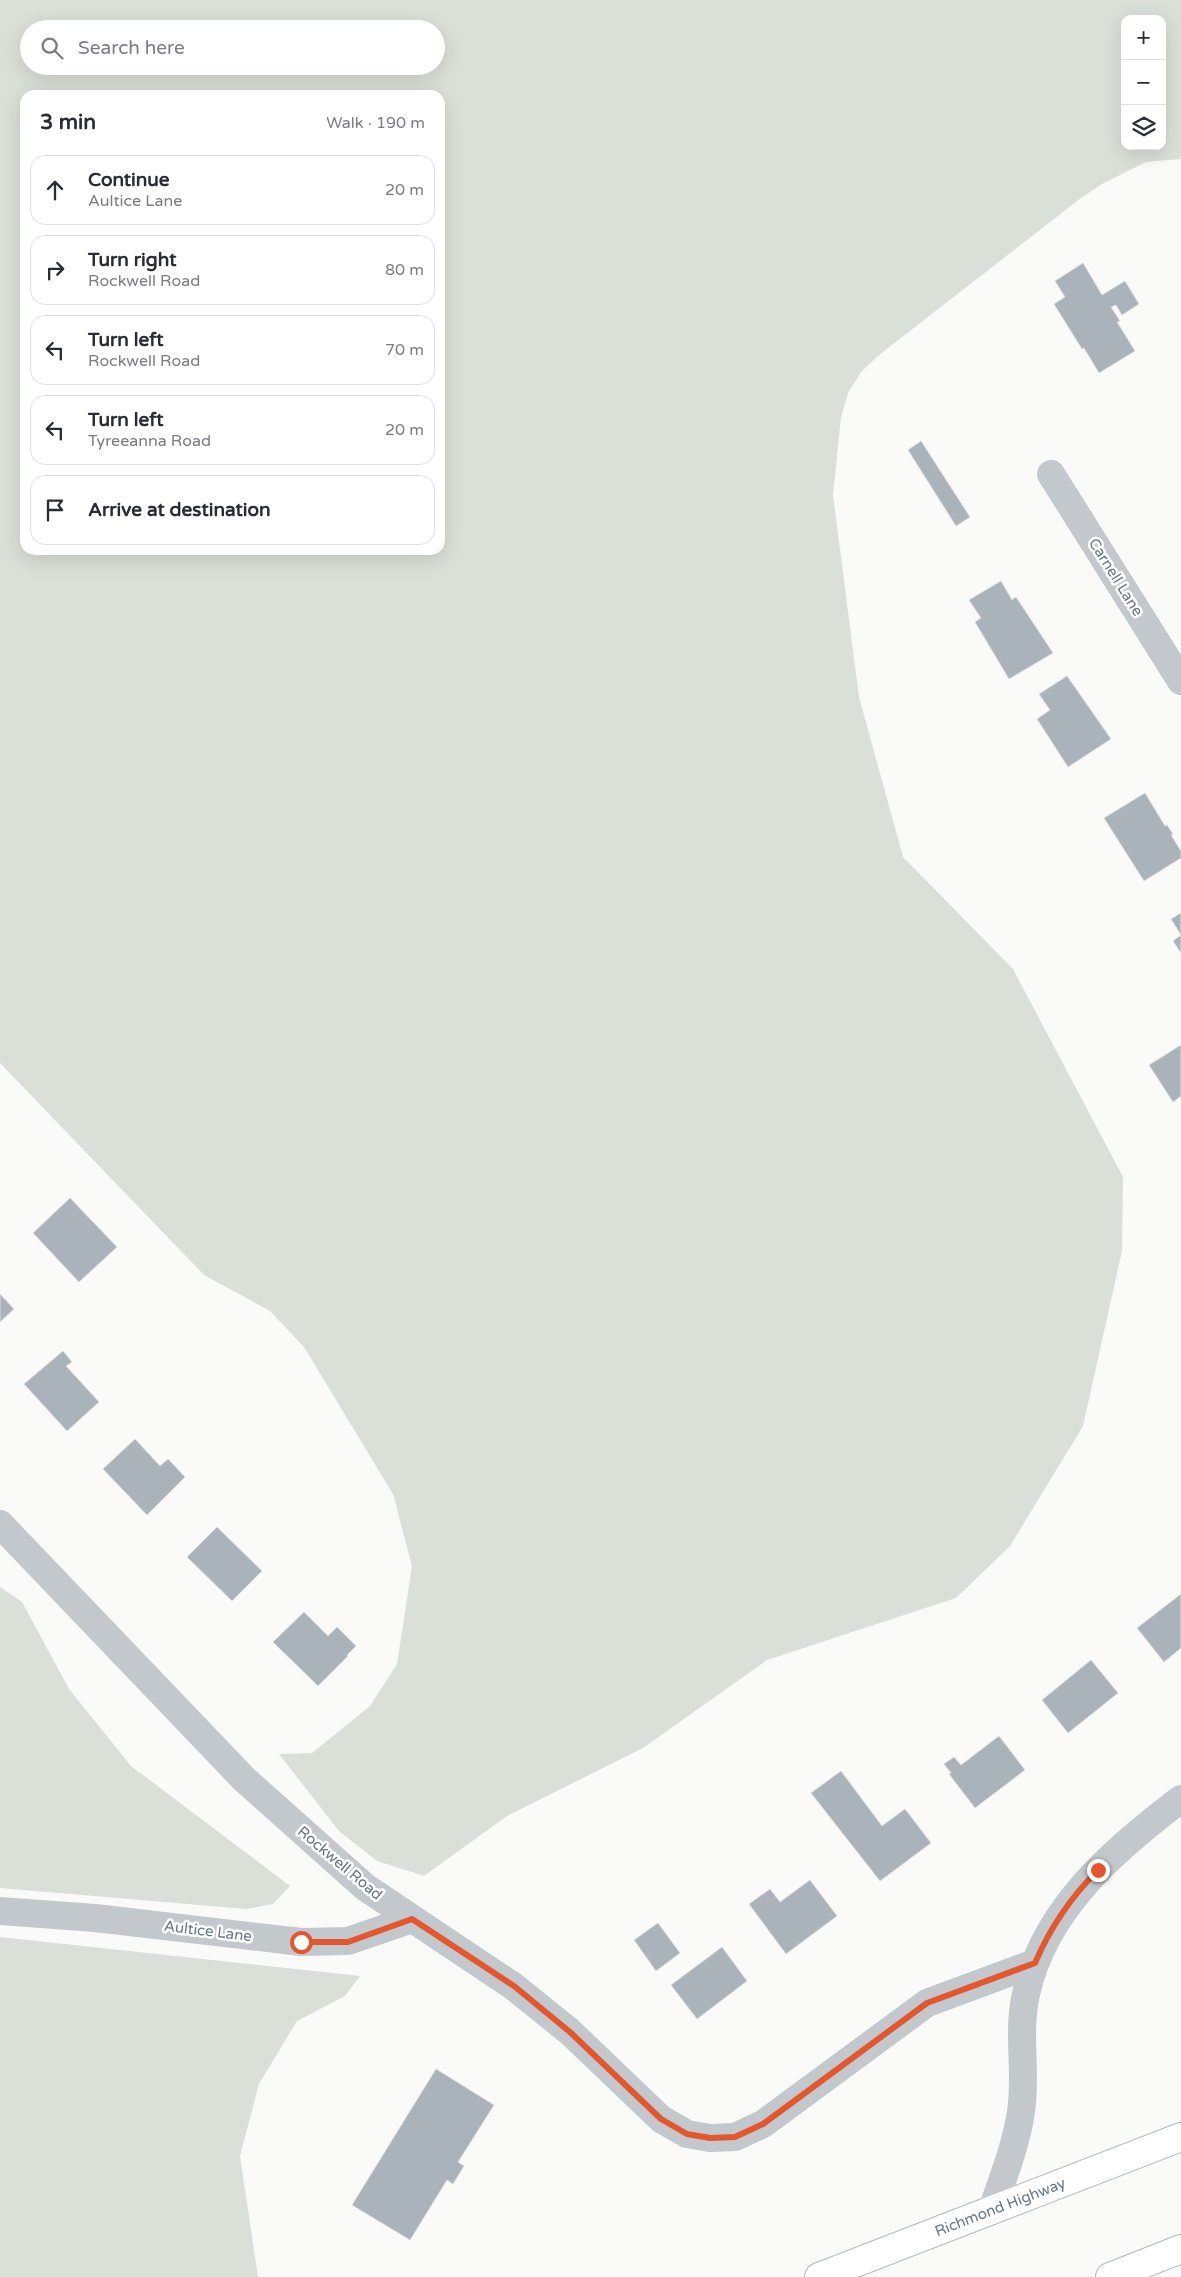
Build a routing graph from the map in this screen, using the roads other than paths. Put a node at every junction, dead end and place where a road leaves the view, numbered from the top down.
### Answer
1 (1051, 474) dead end
2 (1181, 681) edge
3 (0, 1524) edge
4 (1181, 1799) edge
5 (0, 1911) edge
6 (412, 1919) junction
7 (1035, 1963) junction
8 (1181, 2138) edge
9 (992, 2210) junction
10 (1181, 2249) edge
11 (818, 2277) edge
12 (1110, 2277) edge

1 - 2 street, Carnell Lane
3 - 6 street, Rockwell Road
4 - 7 street
5 - 6 street, Aultice Lane
6 - 7 street, Rockwell Road
7 - 9 street
8 - 9 highway, Richmond Highway
9 - 11 highway, Richmond Highway
10 - 12 highway

